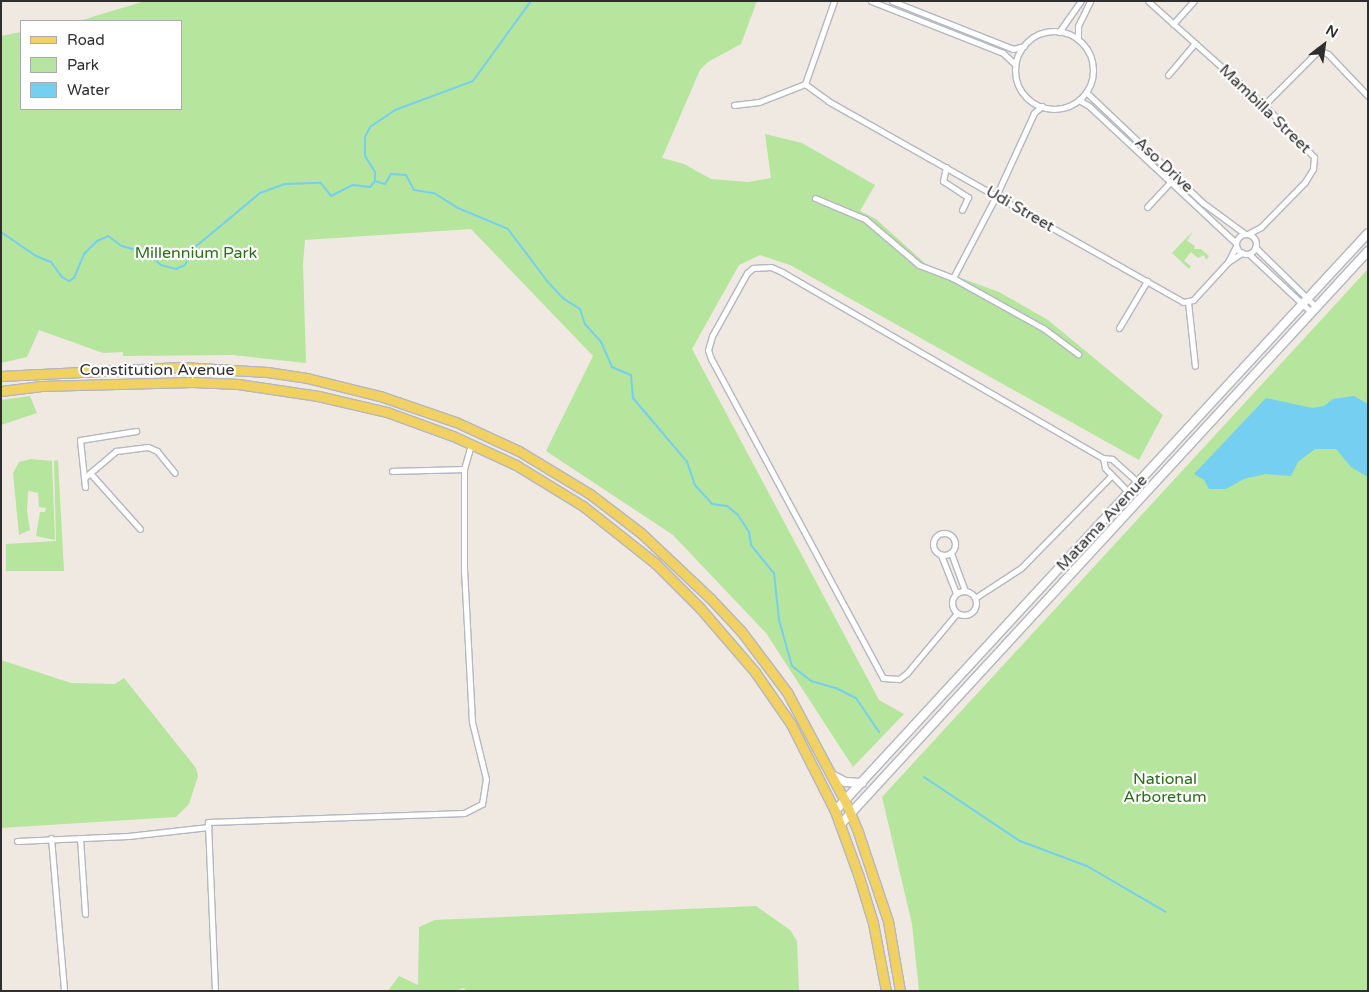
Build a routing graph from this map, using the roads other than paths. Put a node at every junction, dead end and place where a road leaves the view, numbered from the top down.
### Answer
1 (834, 1) edge
2 (871, 1) edge
3 (892, 1) edge
4 (1081, 1) edge
5 (1090, 1) edge
6 (1148, 1) edge
7 (1194, 1) edge
8 (1174, 24) junction
9 (1059, 32) junction
10 (1078, 40) junction
11 (1195, 43) junction
12 (1024, 46) junction
13 (1016, 66) junction
14 (1168, 75) dead end
15 (804, 84) junction
16 (1086, 92) junction
17 (1367, 94) edge
18 (1078, 100) junction
19 (734, 105) dead end
20 (1264, 105) junction
21 (1042, 106) junction
22 (946, 167) junction
23 (1171, 181) junction
24 (996, 196) junction
25 (815, 198) dead end
26 (1147, 207) dead end
27 (962, 210) dead end
28 (1261, 227) junction
29 (1368, 233) edge
30 (1246, 234) junction
31 (1255, 241) junction
32 (1236, 245) junction
33 (1255, 247) junction
34 (1368, 251) edge
35 (1242, 253) junction
36 (1248, 254) junction
37 (1228, 262) junction
38 (953, 278) junction
39 (1146, 282) junction
40 (1305, 301) junction
41 (1188, 302) junction
42 (1314, 310) junction
43 (1119, 328) dead end
44 (1078, 354) dead end
45 (1195, 366) dead end
46 (1, 376) edge
47 (1, 391) edge
48 (136, 431) dead end
49 (471, 444) junction
50 (1103, 458) junction
51 (464, 469) junction
52 (392, 471) dead end
53 (175, 472) dead end
54 (90, 473) junction
55 (1111, 476) junction
56 (84, 478) junction
57 (1135, 480) dead end
58 (85, 488) dead end
59 (1126, 490) dead end
60 (140, 529) dead end
61 (1086, 540) junction
62 (1094, 548) junction
63 (951, 553) junction
64 (941, 555) junction
65 (965, 591) junction
66 (956, 593) junction
67 (975, 598) junction
68 (957, 613) junction
69 (831, 774) junction
70 (862, 783) junction
71 (845, 801) junction
72 (835, 810) junction
73 (850, 814) junction
74 (840, 824) junction
75 (208, 827) junction
76 (51, 838) junction
77 (80, 838) junction
78 (17, 841) dead end
79 (85, 914) dead end
80 (64, 991) edge
81 (215, 991) edge
82 (886, 991) edge
83 (900, 991) edge

1 - 15 street
2 - 13 street
3 - 12 street
4 - 9 street
5 - 10 street
6 - 8 street, Mambilla Street
7 - 8 street
8 - 11 street, Mambilla Street
9 - 10 street
9 - 12 street
10 - 16 street
11 - 14 street
11 - 20 street, Mambilla Street
12 - 13 street
13 - 21 street
15 - 19 street
15 - 22 street, Udi Street
16 - 18 street
16 - 30 street, Aso Drive
17 - 20 street
18 - 21 street
18 - 23 street, Aso Drive
20 - 28 street, Mambilla Street
21 - 24 street
22 - 24 street, Udi Street
22 - 27 street
23 - 26 street
23 - 32 street, Aso Drive
24 - 38 street
24 - 39 street, Udi Street
25 - 38 street
28 - 30 street
28 - 31 street
29 - 40 main road, Matama Avenue
30 - 31 street
30 - 32 street
31 - 33 street
32 - 35 street
32 - 37 street
33 - 36 street
33 - 40 street
34 - 42 main road, Matama Avenue
35 - 36 street
35 - 37 street
36 - 40 street
37 - 41 street
38 - 44 street
39 - 41 street, Udi Street
39 - 43 street
40 - 42 street
40 - 61 main road, Matama Avenue
41 - 45 street
42 - 62 main road, Matama Avenue
46 - 69 main road, Constitution Avenue
47 - 49 main road, Constitution Avenue
48 - 56 street
49 - 51 street
49 - 72 main road, Constitution Avenue
50 - 55 street
50 - 57 street
50 - 68 street
51 - 52 street
51 - 75 street
53 - 54 street
54 - 56 street
54 - 60 street
55 - 59 street
55 - 67 street
56 - 58 street
61 - 62 main road
61 - 70 main road, Matama Avenue
62 - 73 main road, Matama Avenue
63 - 64 street
63 - 64 street
63 - 65 street
64 - 66 street
65 - 66 street
65 - 67 street
66 - 68 street
67 - 68 street
69 - 70 main road
69 - 71 main road, Constitution Avenue
70 - 71 main road, Matama Avenue
71 - 72 main road, Matama Avenue
71 - 73 main road, Constitution Avenue
72 - 74 main road, Constitution Avenue
73 - 74 main road, Matama Avenue
73 - 83 main road, Constitution Avenue
74 - 82 main road, Constitution Avenue
75 - 77 street
75 - 81 street
76 - 77 street
76 - 78 street
76 - 80 street
77 - 79 street

